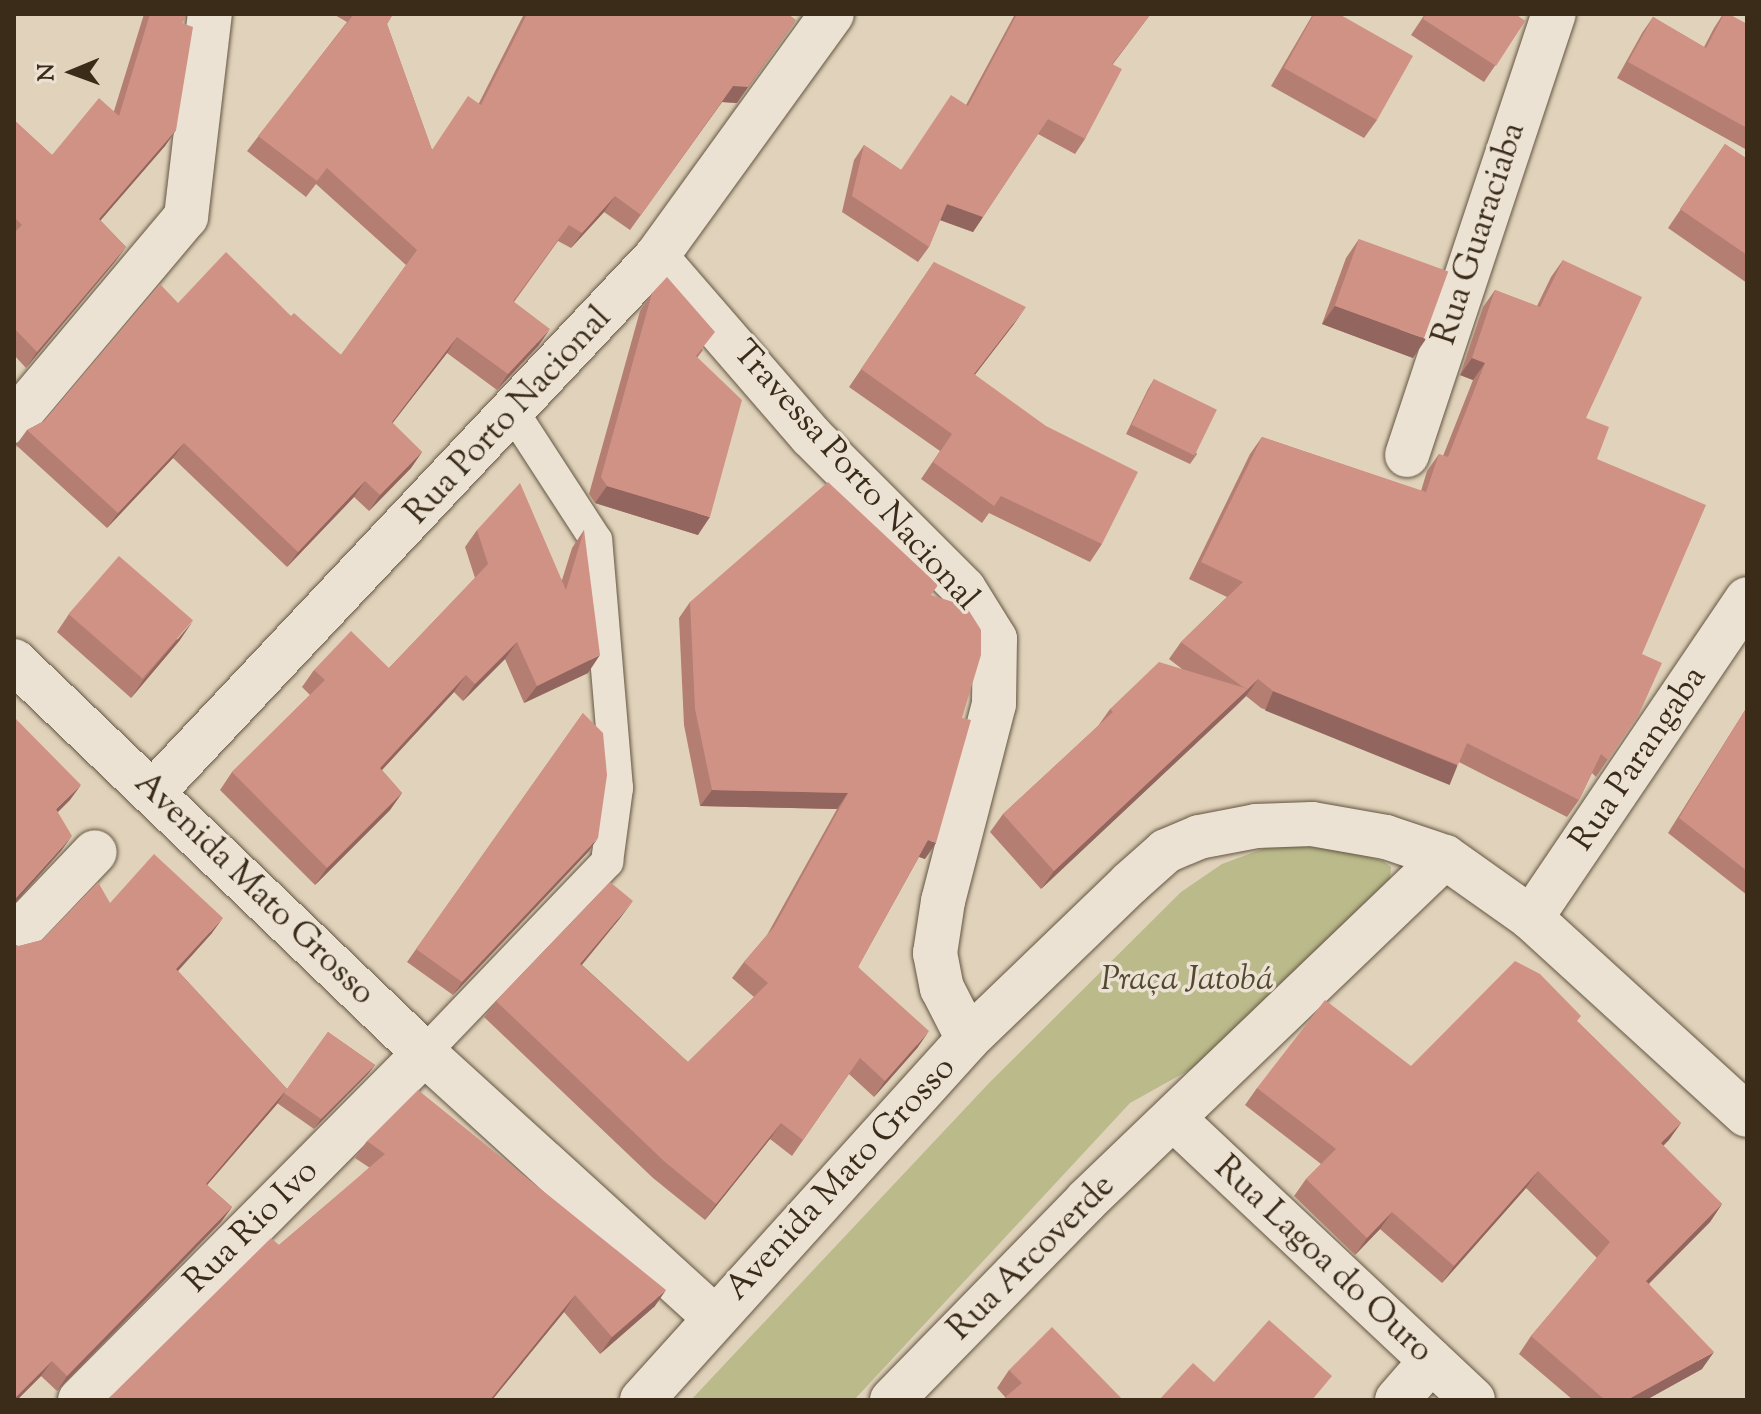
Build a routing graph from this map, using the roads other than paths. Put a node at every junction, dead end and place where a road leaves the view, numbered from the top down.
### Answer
1 (210, 14) edge
2 (832, 14) edge
3 (1554, 14) edge
4 (656, 257) junction
5 (513, 412) junction
6 (14, 421) edge
7 (1407, 455) dead end
8 (1747, 599) edge
9 (14, 661) edge
10 (154, 791) junction
11 (95, 852) dead end
12 (1445, 857) junction
13 (1531, 918) junction
14 (14, 937) edge
15 (968, 1039) junction
16 (424, 1053) junction
17 (1747, 1115) edge
18 (1174, 1119) junction
19 (714, 1317) junction
20 (1431, 1361) junction
21 (80, 1400) edge
22 (642, 1400) edge
23 (892, 1400) edge
24 (1397, 1400) edge
25 (1473, 1400) edge

1 - 6 street
2 - 4 street, Rua Porto Nacional
3 - 7 street, Rua Guaraciaba
4 - 5 street, Rua Porto Nacional
4 - 15 street, Travessa Porto Nacional
5 - 10 street, Rua Porto Nacional
5 - 16 lane
8 - 13 street, Rua Parangaba
9 - 10 street, Avenida Mato Grosso
10 - 16 street, Avenida Mato Grosso
11 - 14 street
12 - 13 street, Avenida Mato Grosso
12 - 15 street, Avenida Mato Grosso
12 - 18 street, Rua Arcoverde
13 - 17 street, Avenida Mato Grosso
15 - 19 street, Avenida Mato Grosso
16 - 19 street, Avenida Mato Grosso
16 - 21 street, Rua Rio Ivo
18 - 20 street, Rua Lagoa do Ouro
18 - 23 street, Rua Arcoverde
19 - 22 street
20 - 24 street
20 - 25 street, Rua Lagoa do Ouro

